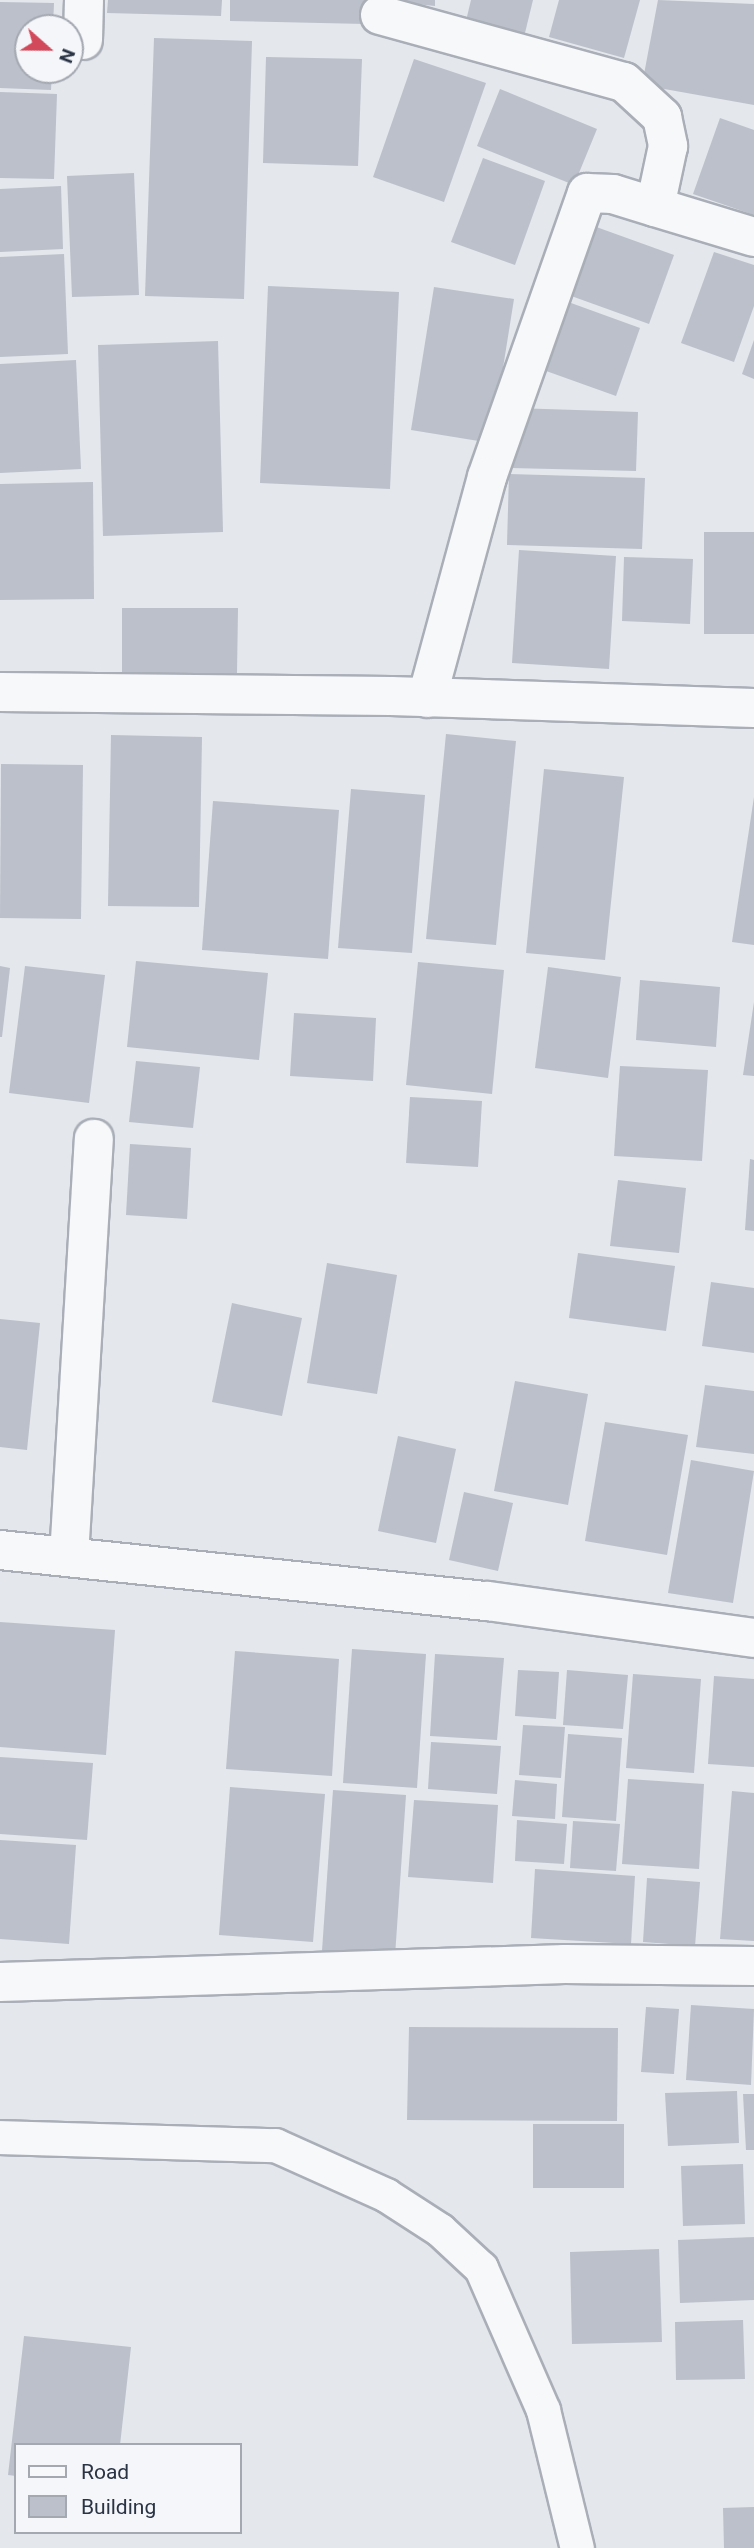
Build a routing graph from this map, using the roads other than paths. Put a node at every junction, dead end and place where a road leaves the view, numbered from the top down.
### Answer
1 (380, 15) dead end
2 (655, 207) junction
3 (754, 237) edge
4 (0, 692) edge
5 (427, 698) junction
6 (754, 708) edge
7 (94, 1139) dead end
8 (0, 1550) edge
9 (69, 1557) junction
10 (754, 1638) edge
11 (754, 1966) edge
12 (0, 1982) edge
13 (0, 2137) edge
14 (577, 2548) edge

1 - 2 street
2 - 3 street
2 - 5 street
4 - 5 street
5 - 6 street
7 - 9 street
8 - 9 street
9 - 10 street
11 - 12 street
13 - 14 lane

